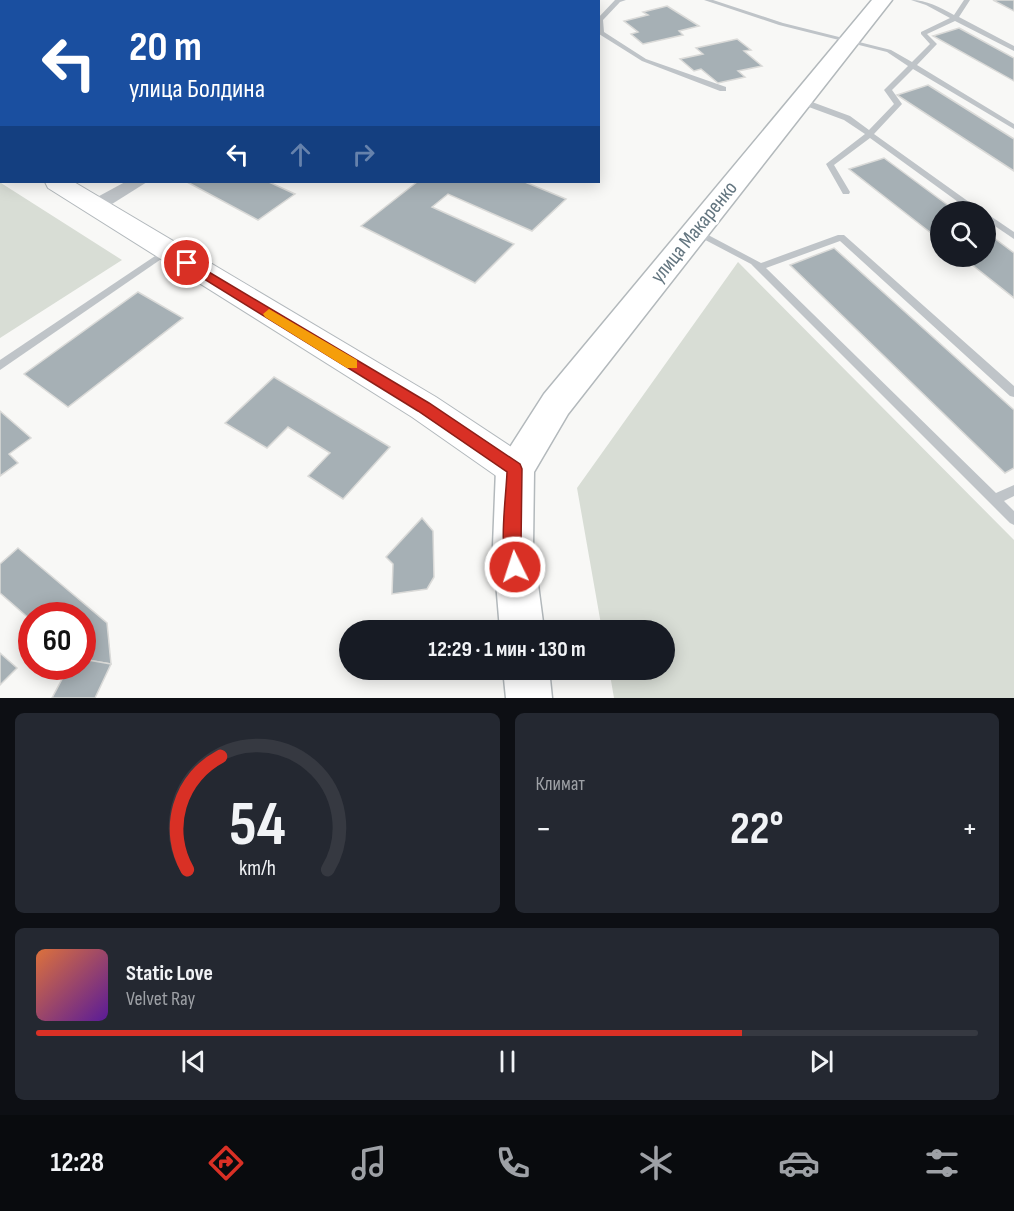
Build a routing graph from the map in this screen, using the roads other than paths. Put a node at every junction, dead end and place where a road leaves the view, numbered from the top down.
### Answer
1 (623, 0) edge
2 (707, 0) edge
3 (882, 0) edge
4 (914, 0) edge
5 (967, 0) edge
6 (955, 18) junction
7 (850, 42) junction
8 (1014, 49) edge
9 (914, 65) junction
10 (723, 89) dead end
11 (801, 101) junction
12 (1014, 127) edge
13 (870, 134) junction
14 (59, 183) edge
15 (136, 183) edge
16 (846, 192) dead end
17 (964, 201) edge
18 (97, 206) junction
19 (996, 223) edge
20 (695, 231) junction
21 (1014, 236) edge
22 (168, 251) junction
23 (759, 267) junction
24 (0, 366) edge
25 (1014, 393) edge
26 (515, 469) junction
27 (1014, 490) edge
28 (995, 500) junction
29 (1014, 519) edge
30 (521, 620) edge
31 (527, 680) edge
32 (529, 698) edge

1 - 10 lane
2 - 7 lane
3 - 7 main road, улица Макаренко
4 - 6 lane
5 - 6 lane
6 - 8 lane
6 - 9 lane
7 - 9 lane
7 - 11 main road, улица Макаренко
9 - 12 lane
9 - 13 lane
11 - 13 lane
11 - 20 main road, улица Макаренко
13 - 16 lane
13 - 17 lane
14 - 18 main road
15 - 18 street
18 - 22 main road
19 - 21 lane
20 - 23 lane
20 - 26 main road, улица Макаренко
22 - 24 lane
22 - 26 main road
23 - 25 lane
23 - 28 lane
26 - 30 main road
27 - 28 lane
28 - 29 lane
31 - 32 main road

